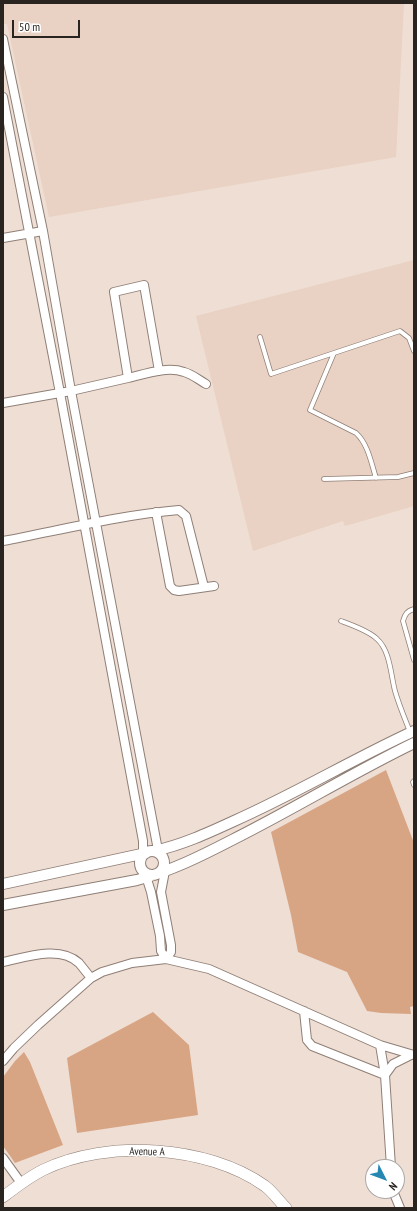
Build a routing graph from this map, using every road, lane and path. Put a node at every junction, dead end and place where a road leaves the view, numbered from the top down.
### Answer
1 (3, 39) edge
2 (3, 97) edge
3 (43, 231) junction
4 (30, 234) junction
5 (3, 238) edge
6 (408, 336) junction
7 (260, 337) dead end
8 (414, 342) edge
9 (414, 351) edge
10 (334, 353) junction
11 (159, 371) junction
12 (128, 378) junction
13 (206, 384) dead end
14 (72, 391) junction
15 (60, 393) junction
16 (3, 403) edge
17 (414, 473) edge
18 (376, 478) junction
19 (324, 479) dead end
20 (156, 512) junction
21 (96, 522) junction
22 (84, 525) junction
23 (3, 541) edge
24 (214, 586) dead end
25 (204, 587) junction
26 (414, 609) edge
27 (341, 621) dead end
28 (414, 660) edge
29 (412, 732) edge
30 (414, 743) edge
31 (414, 781) edge
32 (414, 785) edge
33 (153, 862) junction
34 (3, 884) edge
35 (3, 905) edge
36 (171, 945) junction
37 (160, 946) junction
38 (166, 959) junction
39 (146, 960) junction
40 (3, 962) edge
41 (192, 964) junction
42 (91, 978) junction
43 (304, 1011) junction
44 (380, 1045) junction
45 (412, 1055) edge
46 (3, 1062) edge
47 (385, 1075) junction
48 (3, 1158) edge
49 (390, 1159) edge
50 (21, 1184) junction
51 (3, 1197) edge
52 (286, 1208) edge

1 - 3 street
2 - 4 street
3 - 4 street
3 - 14 street
4 - 5 street
4 - 15 street
6 - 8 lane
6 - 9 lane
6 - 10 lane
7 - 10 lane
10 - 18 lane
11 - 12 street
11 - 12 street
11 - 13 street
12 - 14 street
14 - 15 street
14 - 21 street
15 - 16 street
15 - 22 street
17 - 18 lane
18 - 19 lane
20 - 21 street
20 - 25 street
20 - 25 street
21 - 22 street
21 - 33 street
22 - 23 street
22 - 33 street
24 - 25 street
26 - 28 lane
27 - 29 lane
29 - 33 street
30 - 33 street
31 - 32 lane
33 - 34 street
33 - 35 street
33 - 36 street
33 - 37 street
36 - 38 street
36 - 41 street
37 - 38 street
37 - 39 street
38 - 39 street
38 - 41 street
39 - 42 street
40 - 42 street
41 - 43 street
42 - 46 street
43 - 44 street
43 - 47 street
44 - 45 street
44 - 47 street
45 - 47 street
47 - 49 street
48 - 50 street
50 - 51 main road, Avenue A
50 - 52 main road, Avenue A

